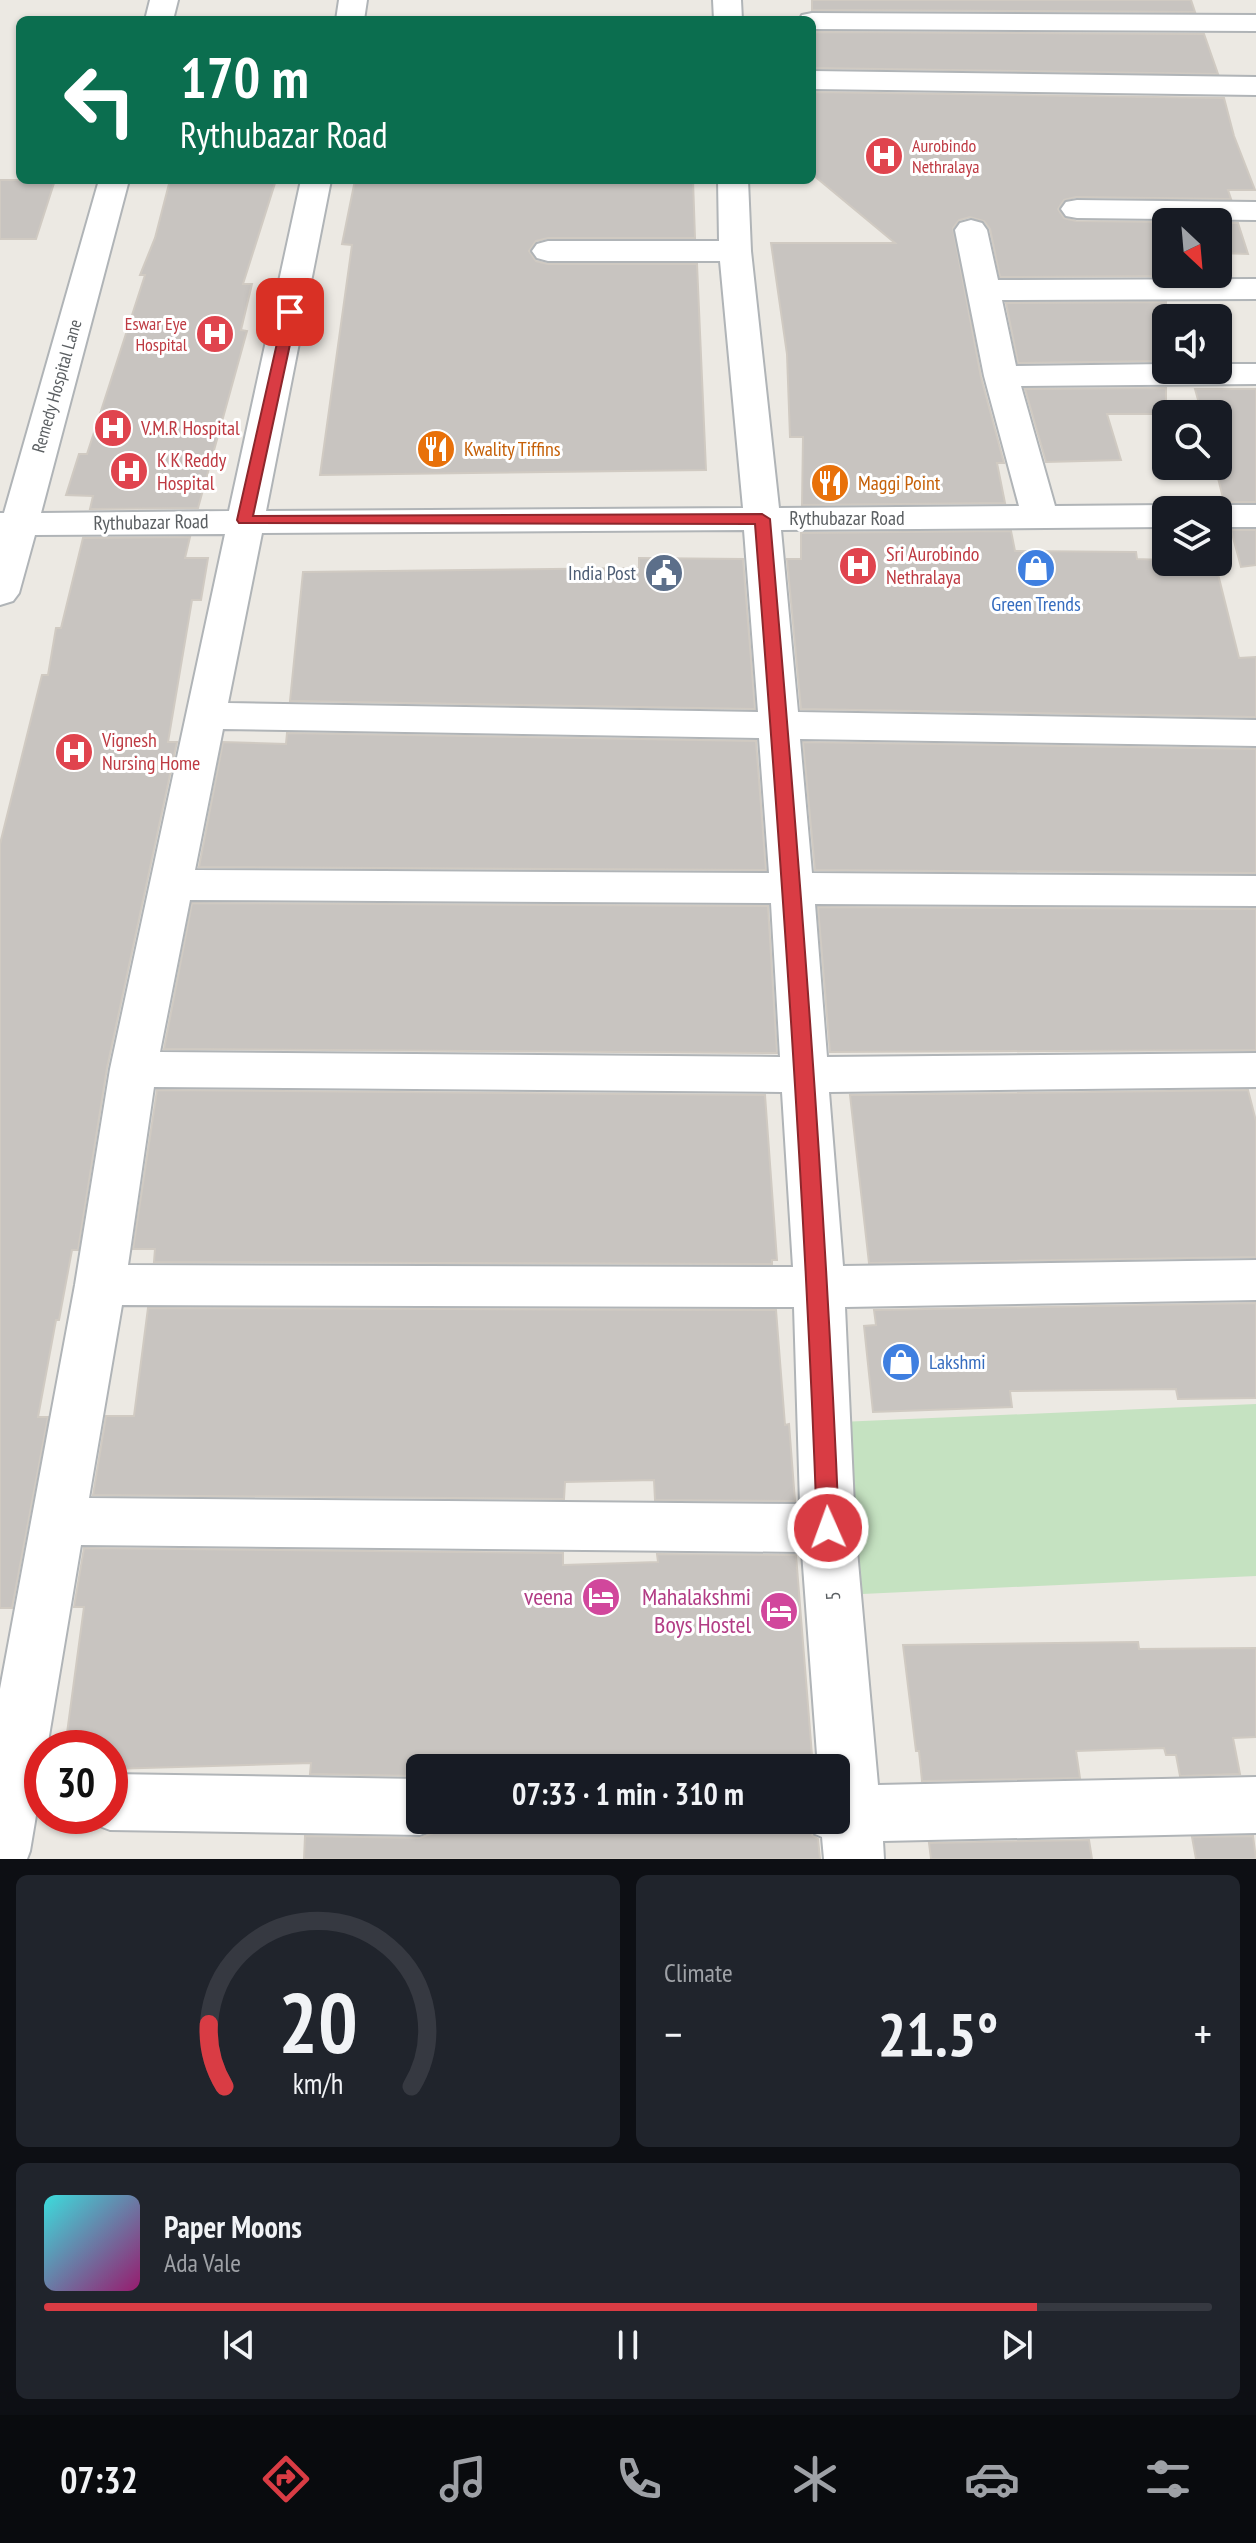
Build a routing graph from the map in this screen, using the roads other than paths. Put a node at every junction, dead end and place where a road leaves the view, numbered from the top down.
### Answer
1 (816, 21) edge
2 (1243, 47) edge
3 (816, 80) edge
4 (113, 184) edge
5 (315, 184) edge
6 (733, 184) edge
7 (1077, 209) dead end
8 (1256, 211) edge
9 (971, 230) dead end
10 (548, 251) dead end
11 (735, 251) junction
12 (1256, 289) edge
13 (981, 290) junction
14 (1256, 374) edge
15 (1001, 376) junction
16 (1152, 516) edge
17 (1232, 516) edge
18 (1256, 516) edge
19 (1040, 517) junction
20 (762, 519) junction
21 (245, 520) junction
22 (9, 524) edge
23 (0, 593) edge
24 (205, 716) junction
25 (779, 723) junction
26 (1256, 733) edge
27 (170, 885) junction
28 (792, 888) junction
29 (1256, 891) edge
30 (133, 1069) junction
31 (1256, 1070) edge
32 (805, 1075) junction
33 (1256, 1280) edge
34 (100, 1285) junction
35 (819, 1287) junction
36 (58, 1521) junction
37 (828, 1528) junction
38 (842, 1754) edge
39 (128, 1802) edge
40 (1256, 1805) edge
41 (406, 1807) edge
42 (17, 1817) edge
43 (850, 1829) edge

1 - 2 street
2 - 3 street
4 - 22 street, Remedy Hospital Lane
5 - 21 street
6 - 11 street, 5
7 - 8 street
9 - 13 street
10 - 11 street
11 - 20 street, 5
12 - 13 street
13 - 15 street
14 - 15 street
15 - 19 street
16 - 19 street, Rythubazar Road
17 - 18 street
19 - 20 street, Rythubazar Road
20 - 21 street, Rythubazar Road
20 - 25 street, 5
21 - 22 street, Rythubazar Road
21 - 24 street
22 - 23 street, Remedy Hospital Lane
24 - 25 street
24 - 27 street
25 - 26 street
25 - 28 street, 5
27 - 28 street
27 - 30 street
28 - 29 street
28 - 32 street, 5
30 - 32 street
30 - 34 street
31 - 32 street
32 - 35 street, 5
33 - 35 street
34 - 35 street
34 - 36 street
35 - 37 street, 5
36 - 37 street
36 - 42 street
37 - 38 street, 5
39 - 41 street
40 - 43 street

